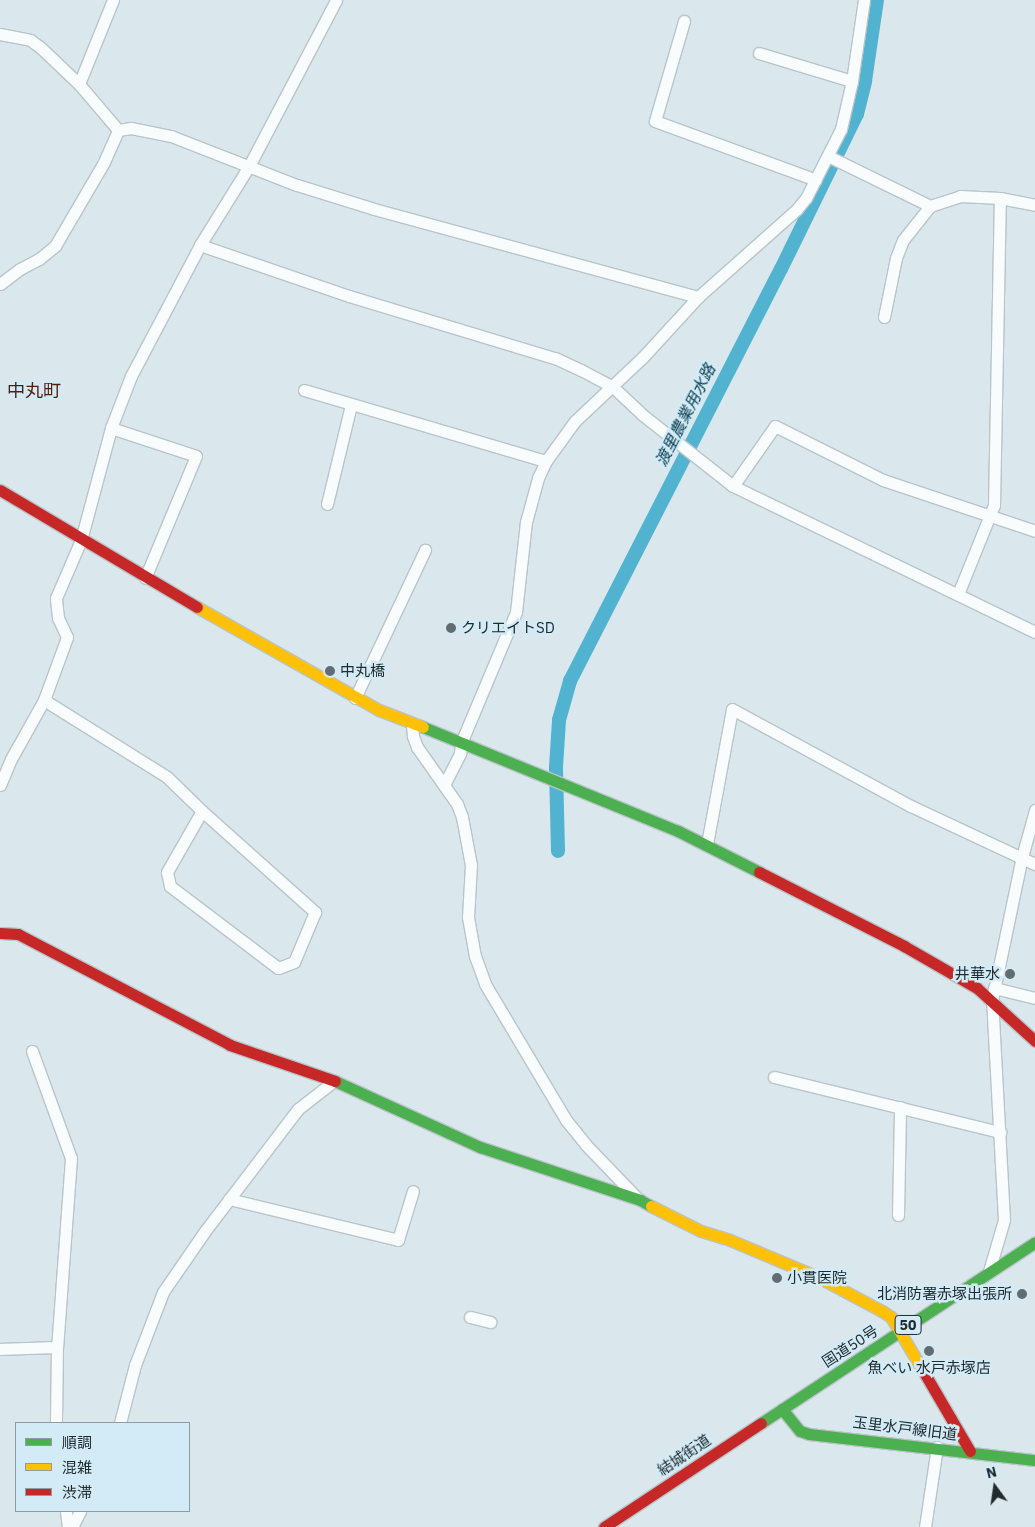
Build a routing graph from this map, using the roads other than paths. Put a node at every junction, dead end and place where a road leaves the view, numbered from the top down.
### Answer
1 (112, 0) edge
2 (336, 0) edge
3 (864, 0) edge
4 (684, 21) dead end
5 (0, 34) edge
6 (759, 53) dead end
7 (852, 81) junction
8 (79, 84) junction
9 (118, 130) junction
10 (833, 159) junction
11 (249, 166) junction
12 (816, 180) junction
13 (1000, 198) junction
14 (1035, 205) edge
15 (930, 206) junction
16 (200, 245) junction
17 (0, 284) edge
18 (698, 297) junction
19 (884, 317) dead end
20 (613, 387) junction
21 (304, 390) dead end
22 (350, 405) junction
23 (110, 428) junction
24 (546, 461) junction
25 (733, 486) junction
26 (0, 490) edge
27 (327, 504) dead end
28 (990, 516) junction
29 (1035, 531) edge
30 (81, 540) junction
31 (425, 550) dead end
32 (144, 578) junction
33 (958, 594) junction
34 (1035, 632) edge
35 (355, 698) junction
36 (44, 700) junction
37 (412, 725) junction
38 (461, 743) junction
39 (0, 785) edge
40 (444, 785) junction
41 (1035, 810) edge
42 (202, 812) junction
43 (707, 844) junction
44 (1022, 857) junction
45 (1035, 864) edge
46 (0, 933) edge
47 (994, 988) junction
48 (1035, 998) edge
49 (992, 1000) junction
50 (1035, 1041) edge
51 (32, 1051) dead end
52 (774, 1076) dead end
53 (334, 1082) junction
54 (900, 1107) junction
55 (1000, 1132) junction
56 (413, 1192) dead end
57 (229, 1199) junction
58 (640, 1200) junction
59 (898, 1215) dead end
60 (1035, 1242) edge
61 (988, 1273) junction
62 (470, 1317) dead end
63 (490, 1322) dead end
64 (899, 1332) junction
65 (57, 1347) junction
66 (0, 1349) edge
67 (782, 1409) junction
68 (56, 1422) edge
69 (120, 1422) edge
70 (937, 1447) junction
71 (970, 1452) junction
72 (1035, 1460) edge
73 (66, 1512) edge
74 (80, 1512) edge
75 (623, 1514) junction
76 (68, 1527) edge
77 (72, 1527) edge
78 (604, 1527) edge
79 (629, 1527) edge
80 (925, 1527) edge

1 - 8 street
2 - 11 street
3 - 7 street
4 - 12 street
5 - 8 street
6 - 7 street
7 - 10 street
8 - 9 street
9 - 11 street
9 - 17 street
10 - 12 street
10 - 15 street
11 - 16 street
11 - 18 street
12 - 18 street
13 - 14 street
13 - 15 street
13 - 28 street
15 - 19 street
16 - 20 street
16 - 23 street
18 - 20 street
20 - 24 street
20 - 25 street
21 - 22 street
22 - 24 street
22 - 27 street
23 - 30 street
23 - 32 street
24 - 38 street
25 - 28 street
25 - 33 street
26 - 30 main road
28 - 29 street
28 - 33 street
30 - 32 main road
30 - 36 street
31 - 35 street
32 - 35 main road
33 - 34 street
35 - 37 main road
36 - 39 street
36 - 42 street
37 - 38 main road
37 - 40 street
38 - 40 street
38 - 43 main road
40 - 58 street
41 - 44 street
42 - 42 street
43 - 44 street
43 - 49 main road
44 - 45 street
44 - 47 street
46 - 53 main road
47 - 48 street
47 - 49 street
49 - 50 main road
49 - 55 street
51 - 65 street
52 - 54 street
53 - 57 street
53 - 58 main road
54 - 55 street
54 - 59 street
55 - 61 street
56 - 57 street
57 - 69 street
58 - 64 main road
60 - 61 main road, 国道50号 / 50
61 - 64 main road, 国道50号 / 50
62 - 63 street
64 - 67 main road, 国道50号 / 50
64 - 71 main road
65 - 66 street
65 - 68 street
67 - 70 main road, 玉里水戸線旧道
67 - 75 main road, 結城街道 / 50
70 - 71 main road, 玉里水戸線旧道
70 - 80 street
71 - 72 main road, 玉里水戸線旧道
73 - 76 street
74 - 77 street
75 - 78 main road, 結城街道 / 50
75 - 79 main road

